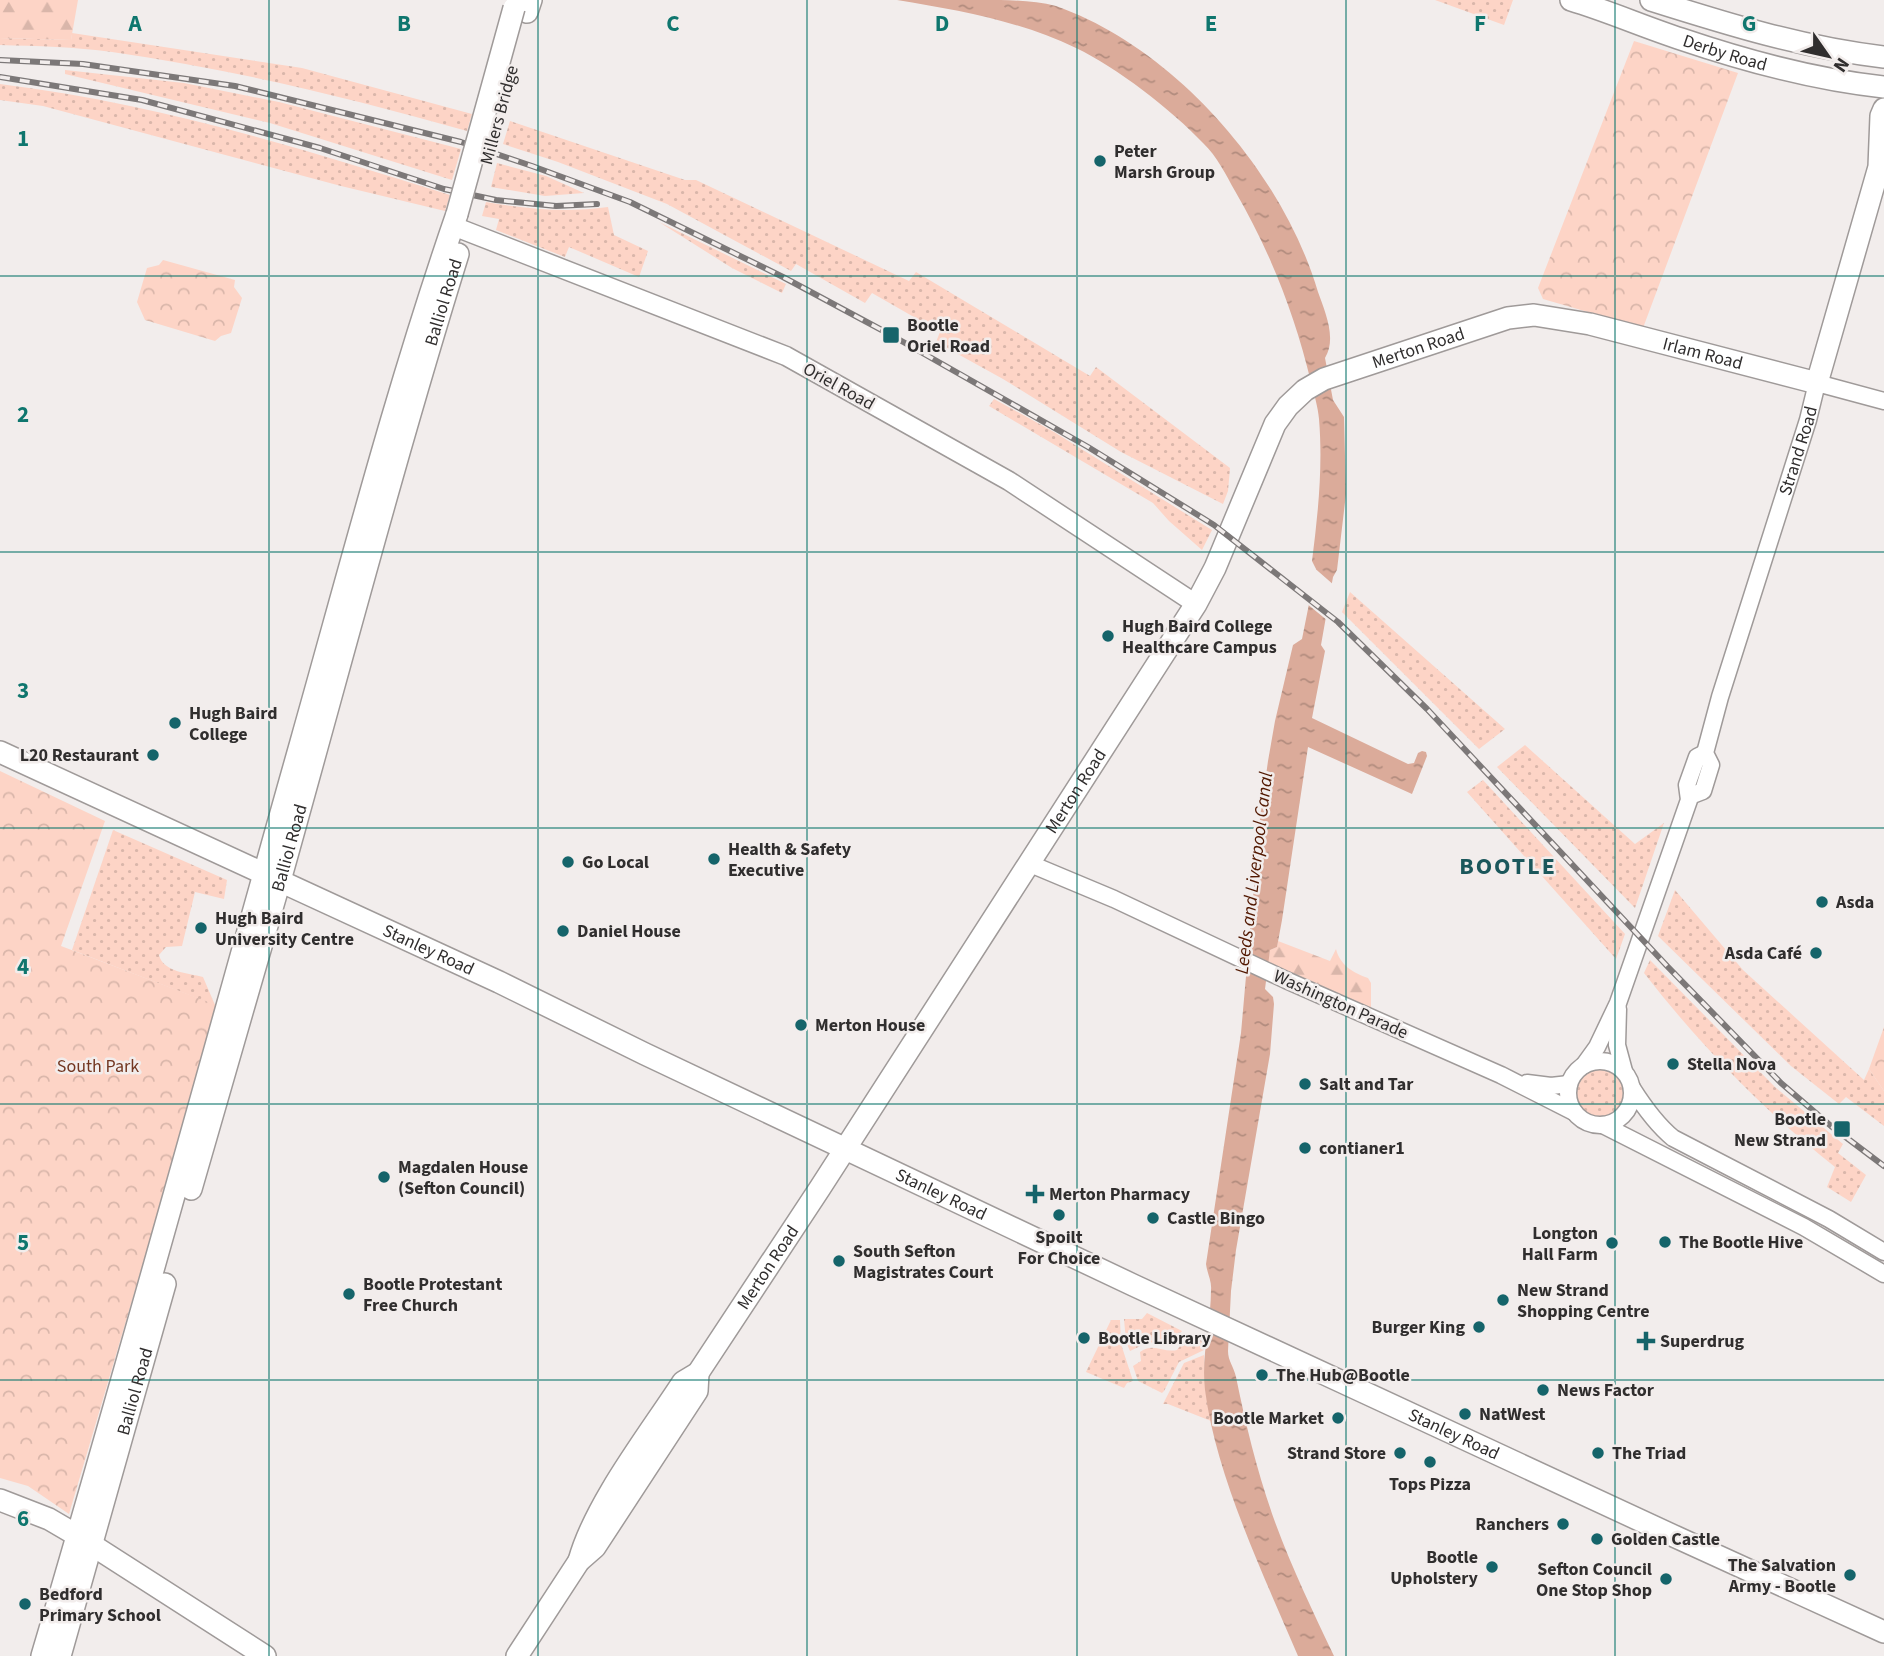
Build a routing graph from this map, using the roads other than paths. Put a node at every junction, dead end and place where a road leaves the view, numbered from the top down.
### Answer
1 (1570, 0) edge
2 (1651, 0) edge
3 (522, 5) edge
4 (1744, 30) junction
5 (1884, 57) edge
6 (1884, 76) edge
7 (1860, 85) junction
8 (1884, 87) edge
9 (1883, 112) edge
10 (1882, 142) edge
11 (462, 221) junction
12 (1519, 317) joint
13 (1817, 383) junction
14 (1884, 401) edge
15 (1196, 604) junction
16 (0, 752) edge
17 (1028, 863) junction
18 (272, 879) junction
19 (1618, 1003) junction
20 (1584, 1065) junction
21 (1623, 1071) junction
22 (1501, 1075) junction
23 (1569, 1084) junction
24 (1632, 1088) junction
25 (1574, 1112) junction
26 (1603, 1125) junction
27 (844, 1148) junction
28 (1884, 1252) edge
29 (1884, 1274) edge
30 (0, 1500) edge
31 (84, 1541) junction
32 (1884, 1632) edge
33 (42, 1656) edge
34 (60, 1656) edge
35 (265, 1656) edge
36 (517, 1656) edge

1 - 7 main road, Derby Road
2 - 4 main road, Derby Road
3 - 11 main road, Millers Bridge
4 - 5 main road, Derby Road
4 - 6 main road
7 - 8 main road, Derby Road
7 - 9 main road
9 - 10 main road, Strand Road
10 - 13 main road, Strand Road
11 - 15 main road, Oriel Road
11 - 18 main road, Balliol Road
12 - 13 main road, Irlam Road
12 - 15 main road, Merton Road
13 - 14 street, Irlam Road
13 - 19 street, Strand Road
15 - 17 main road, Merton Road
16 - 18 main road, Stanley Road
17 - 22 street, Washington Parade
17 - 27 main road, Merton Road
18 - 27 main road, Stanley Road
18 - 31 main road, Balliol Road
19 - 20 street, Strand Road
19 - 21 street, Strand Road
20 - 21 street
20 - 23 street
21 - 24 street
22 - 23 street, Washington Parade
22 - 25 street, Washington Parade
23 - 25 street
24 - 26 street
24 - 28 street
25 - 26 street
26 - 29 street
27 - 32 main road, Stanley Road
27 - 36 main road, Merton Road
30 - 31 main road
31 - 33 main road
31 - 34 main road
31 - 35 main road

